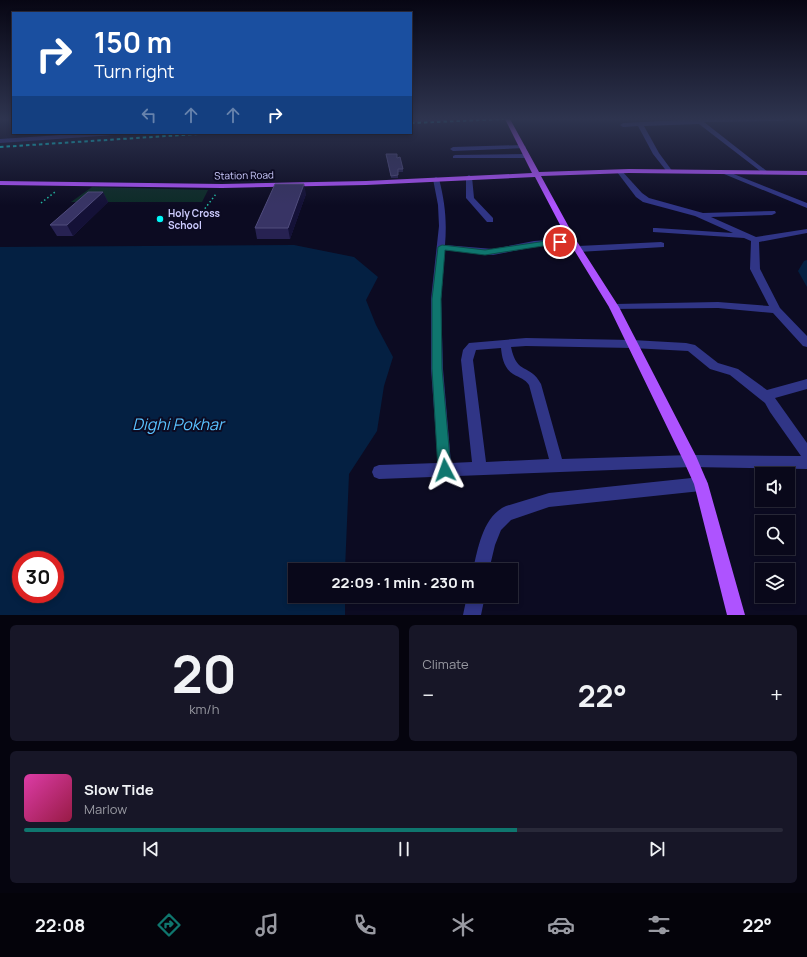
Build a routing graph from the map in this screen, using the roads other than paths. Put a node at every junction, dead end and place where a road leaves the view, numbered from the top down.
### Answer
1 (523, 147) edge
2 (499, 148) edge
3 (653, 148) edge
4 (733, 148) edge
5 (453, 149) dead end
6 (527, 156) junction
7 (455, 157) dead end
8 (619, 171) junction
9 (670, 172) junction
10 (726, 173) junction
11 (766, 173) junction
12 (807, 173) edge
13 (536, 174) junction
14 (469, 177) junction
15 (436, 179) junction
16 (0, 183) edge
17 (807, 201) edge
18 (797, 202) junction
19 (807, 206) edge
20 (772, 213) dead end
21 (703, 216) junction
22 (490, 220) dead end
23 (656, 230) dead end
24 (807, 231) edge
25 (752, 239) junction
26 (575, 244) junction
27 (661, 245) dead end
28 (442, 247) junction
29 (614, 306) junction
30 (776, 310) junction
31 (505, 343) junction
32 (807, 343) edge
33 (632, 344) junction
34 (807, 384) edge
35 (769, 399) junction
36 (807, 454) edge
37 (692, 461) junction
38 (807, 463) edge
39 (557, 465) junction
40 (480, 468) junction
41 (445, 470) junction
42 (379, 472) dead end
43 (701, 484) junction
44 (483, 563) edge
45 (475, 603) edge
46 (472, 615) edge
47 (736, 615) edge

1 - 6 main road
2 - 5 street
3 - 9 street
4 - 11 street
6 - 7 street
6 - 13 main road
8 - 9 main road, Station Road
8 - 13 main road, Station Road
8 - 21 street
9 - 10 main road, Station Road
10 - 11 main road, Station Road
10 - 18 street
11 - 12 main road, Station Road
13 - 14 main road, Station Road
13 - 26 main road
14 - 15 main road, Station Road
14 - 22 street
15 - 16 main road, Station Road
15 - 28 street
17 - 18 street
18 - 19 street
20 - 21 street
21 - 25 street
23 - 25 street
24 - 25 street
25 - 30 street
26 - 27 street
26 - 28 street
26 - 29 main road
28 - 41 street
29 - 30 street
29 - 33 main road
30 - 32 street
31 - 33 street
31 - 39 street
31 - 40 street
33 - 35 street
33 - 37 main road
34 - 35 street
35 - 36 street
37 - 38 street
37 - 39 street
37 - 43 main road
39 - 40 street
40 - 41 street
41 - 42 street
43 - 44 street
43 - 47 main road
45 - 46 street

